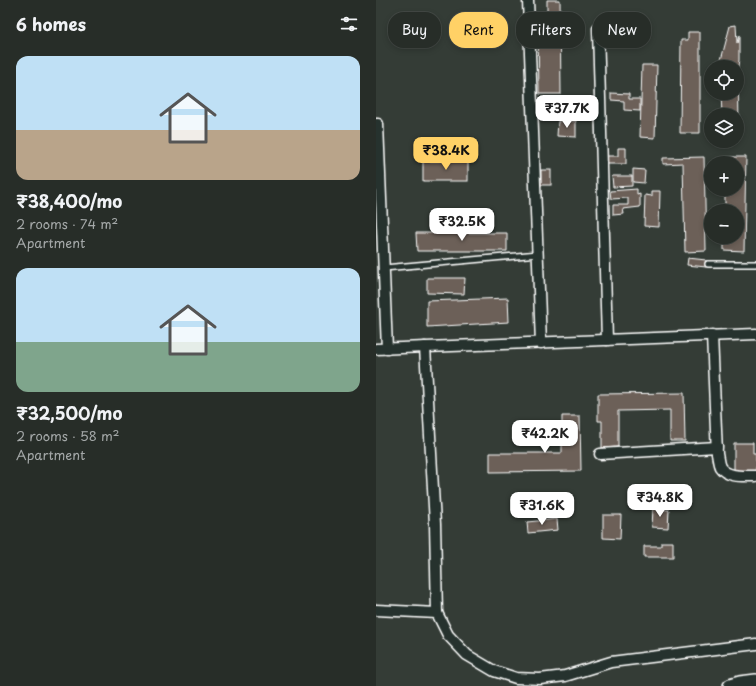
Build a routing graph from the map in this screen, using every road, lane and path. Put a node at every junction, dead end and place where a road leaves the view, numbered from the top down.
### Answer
1 (528, 0) edge
2 (599, 48) edge
3 (376, 124) edge
4 (538, 254) junction
5 (708, 264) dead end
6 (756, 264) edge
7 (384, 268) junction
8 (756, 334) edge
9 (712, 335) junction
10 (607, 340) junction
11 (541, 343) junction
12 (425, 347) junction
13 (387, 349) junction
14 (376, 350) edge
15 (717, 447) junction
16 (600, 454) dead end
17 (756, 476) edge
18 (376, 610) edge
19 (437, 613) junction
20 (756, 644) edge
21 (756, 681) edge
22 (730, 686) edge

1 - 4 street
2 - 10 street
3 - 7 street
4 - 7 lane
4 - 11 street
5 - 6 lane
7 - 13 street
8 - 9 street
9 - 10 street
9 - 15 street
10 - 11 street
11 - 12 street
12 - 13 street
12 - 19 street
13 - 14 street
15 - 16 street
15 - 17 street
18 - 19 street
19 - 20 street
21 - 22 street

